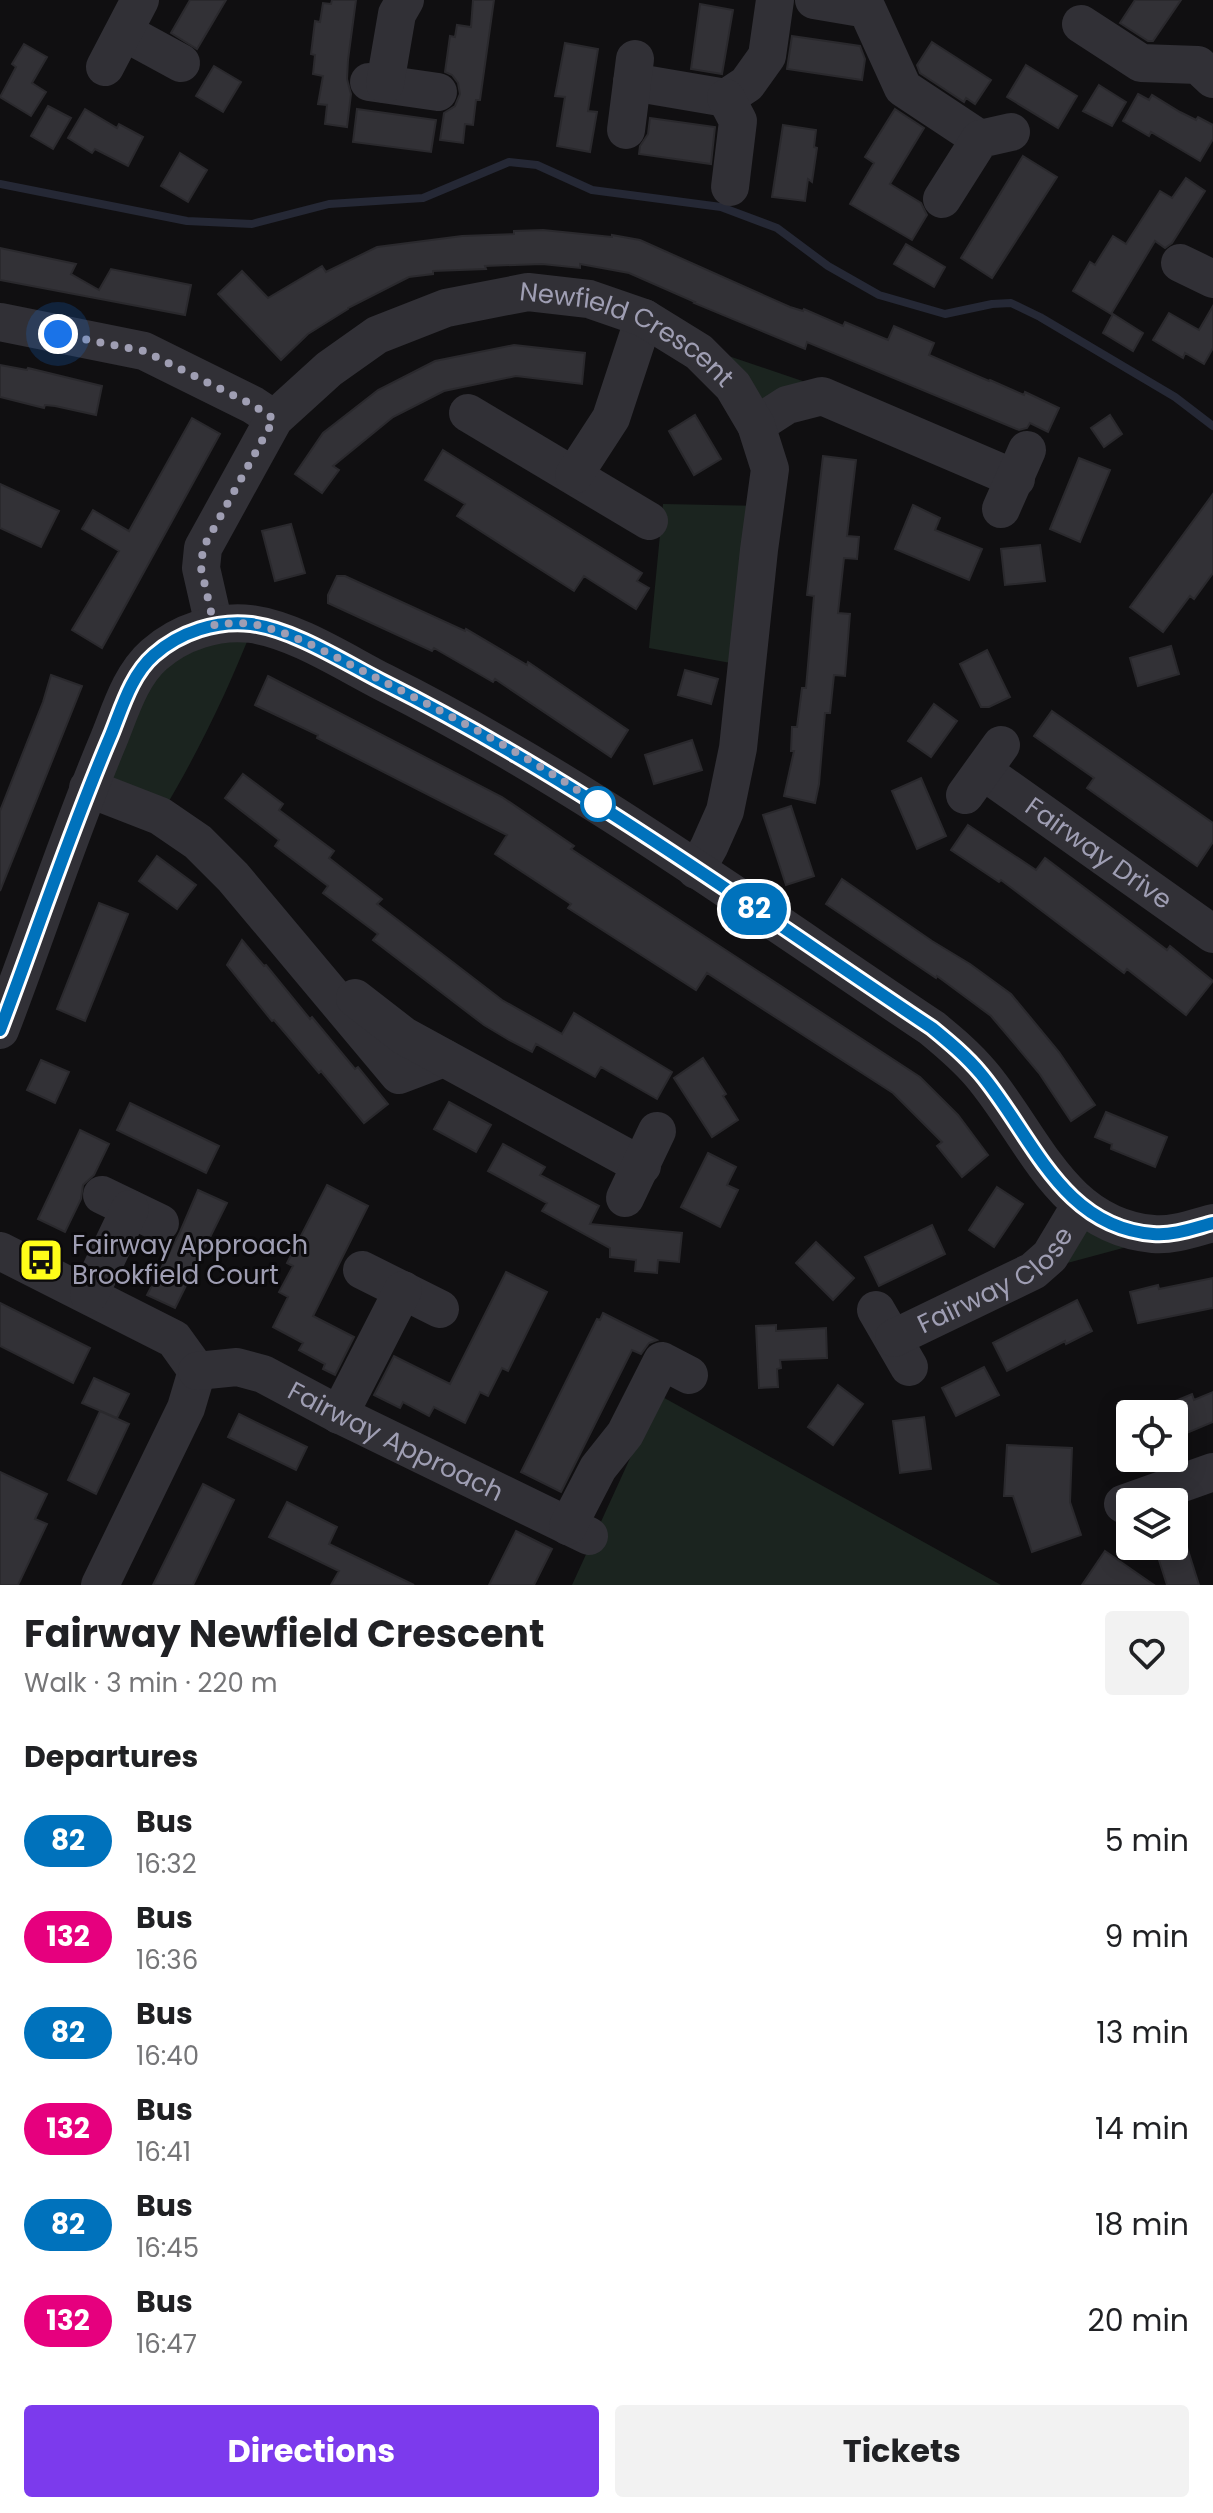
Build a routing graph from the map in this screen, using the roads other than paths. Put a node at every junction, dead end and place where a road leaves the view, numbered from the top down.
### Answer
1 (405, 0) edge
2 (775, 0) edge
3 (814, 0) edge
4 (132, 16) edge
5 (1081, 24) dead end
6 (181, 63) dead end
7 (1208, 63) edge
8 (105, 67) dead end
9 (438, 92) dead end
10 (726, 98) junction
11 (626, 130) dead end
12 (730, 187) dead end
13 (942, 199) dead end
14 (644, 318) junction
15 (0, 322) edge
16 (468, 413) dead end
17 (274, 419) junction
18 (756, 425) junction
19 (574, 475) junction
20 (1015, 480) dead end
21 (649, 521) dead end
22 (214, 625) junction
23 (983, 771) dead end
24 (88, 788) junction
25 (696, 870) junction
26 (1213, 934) edge
27 (0, 1030) edge
28 (657, 1131) dead end
29 (1080, 1206) junction
30 (131, 1209) dead end
31 (1213, 1223) edge
32 (0, 1251) edge
33 (362, 1270) dead end
34 (403, 1290) junction
35 (89, 1295) junction
36 (440, 1309) dead end
37 (893, 1338) dead end
38 (197, 1371) junction
39 (689, 1375) dead end
40 (339, 1415) junction
41 (1213, 1472) edge
42 (1162, 1488) edge
43 (100, 1585) edge

1 - 9 street
2 - 10 street
3 - 13 street
4 - 6 street
4 - 8 street
5 - 7 street
10 - 11 street
10 - 12 street
14 - 17 street, Newfield Crescent
14 - 18 street, Newfield Crescent
14 - 19 street
15 - 17 street
16 - 19 street
17 - 22 street, Newfield Crescent
18 - 20 street
18 - 25 street, Newfield Crescent
19 - 21 street
22 - 24 street
22 - 25 street
23 - 26 street, Fairway Drive
24 - 27 street
24 - 28 street
25 - 29 street
29 - 31 street
29 - 37 street, Fairway Close
30 - 35 street
32 - 35 street
33 - 34 street
34 - 36 street
34 - 40 street
35 - 38 street
38 - 40 street, Fairway Approach
38 - 43 street
39 - 40 street, Fairway Approach
41 - 42 street

